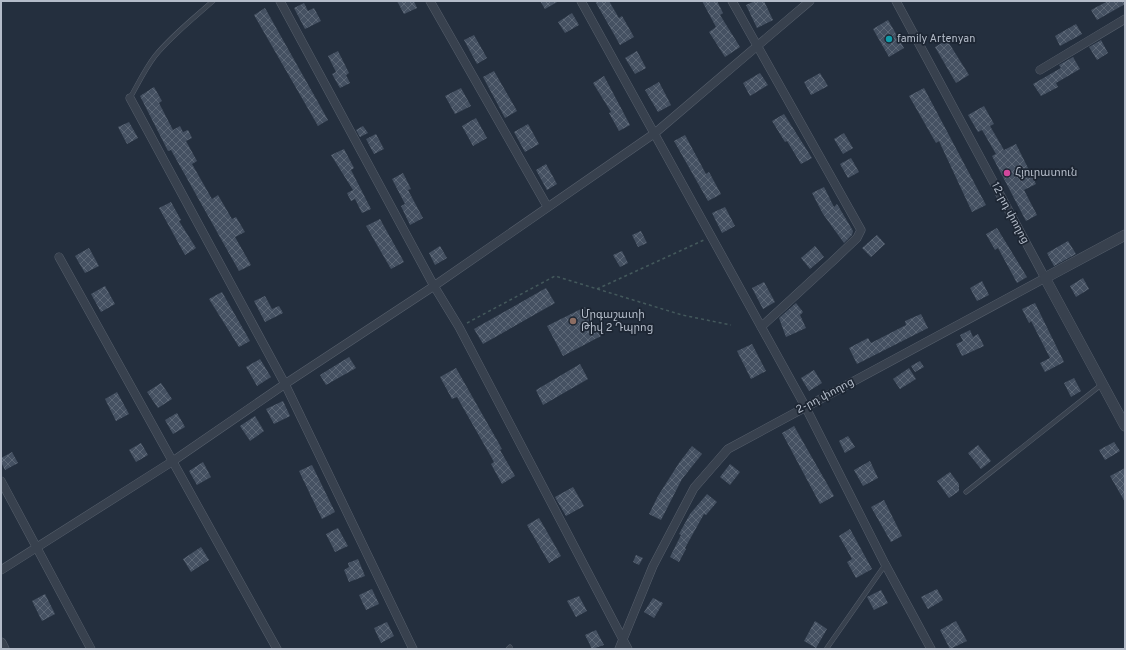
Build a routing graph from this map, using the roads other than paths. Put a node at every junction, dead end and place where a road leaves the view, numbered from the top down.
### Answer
1 (213, 1) edge
2 (280, 1) edge
3 (430, 1) edge
4 (581, 1) edge
5 (732, 1) edge
6 (810, 1) edge
7 (896, 1) edge
8 (1125, 19) edge
9 (757, 47) junction
10 (1040, 70) dead end
11 (130, 98) joint
12 (654, 133) junction
13 (547, 206) junction
14 (1125, 235) edge
15 (59, 257) dead end
16 (1045, 278) junction
17 (434, 286) junction
18 (761, 327) junction
19 (286, 384) junction
20 (1102, 384) junction
21 (805, 406) junction
22 (1122, 413) edge
23 (1125, 426) edge
24 (173, 461) junction
25 (1, 481) edge
26 (966, 492) dead end
27 (36, 548) junction
28 (885, 564) junction
29 (1, 570) edge
30 (622, 638) junction
31 (1, 643) edge
32 (827, 648) dead end
33 (4, 649) edge
34 (91, 649) edge
35 (277, 649) edge
36 (413, 649) edge
37 (619, 649) edge
38 (628, 649) edge
39 (931, 649) edge

1 - 11 lane
2 - 17 street
3 - 13 street
4 - 12 street
5 - 9 street
6 - 9 street
7 - 16 street, 12-րդ փողոց
8 - 10 street
9 - 12 street
9 - 18 street
11 - 19 street
12 - 13 street
12 - 18 street
13 - 17 street
14 - 16 street, 2-րդ փողոց
15 - 24 street
16 - 20 street, 12-րդ փողոց
16 - 21 street, 2-րդ փողոց
17 - 19 street
17 - 30 street
18 - 21 street
19 - 24 street
19 - 36 street
20 - 22 street, 12-րդ փողոց
20 - 26 lane
21 - 28 street
21 - 30 street, 2-րդ փողոց
22 - 23 street, 12-րդ փողոց
24 - 27 street
24 - 35 street
25 - 27 street
27 - 29 street
27 - 34 street
28 - 32 lane
28 - 39 street
30 - 37 street, 2-րդ փողոց
30 - 38 street
31 - 33 street

